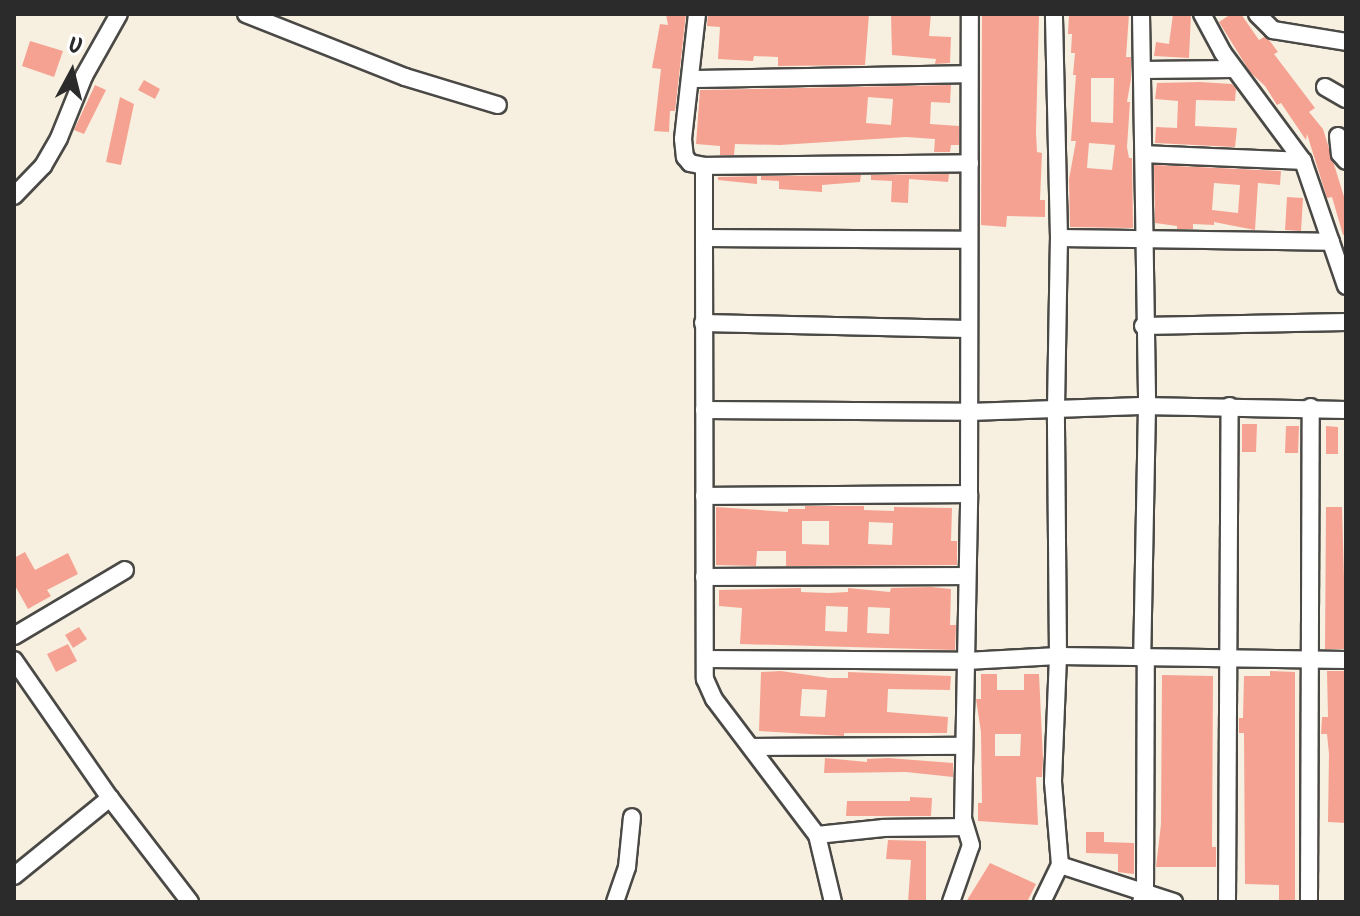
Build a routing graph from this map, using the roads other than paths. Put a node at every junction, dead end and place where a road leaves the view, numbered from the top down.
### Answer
1 (119, 14) edge
2 (246, 14) edge
3 (697, 14) edge
4 (970, 14) edge
5 (1054, 14) edge
6 (1141, 14) edge
7 (1202, 14) edge
8 (1257, 14) edge
9 (1346, 42) edge
10 (1233, 69) junction
11 (1142, 70) junction
12 (969, 74) junction
13 (690, 79) junction
14 (1325, 87) dead end
15 (1346, 99) edge
16 (498, 105) dead end
17 (1338, 136) dead end
18 (1144, 154) junction
19 (1303, 161) junction
20 (1346, 161) edge
21 (970, 163) junction
22 (704, 166) junction
23 (14, 196) edge
24 (704, 238) junction
25 (1059, 238) junction
26 (968, 240) junction
27 (1145, 240) junction
28 (1331, 242) junction
29 (1346, 286) edge
30 (1346, 322) edge
31 (703, 323) junction
32 (1143, 326) junction
33 (968, 329) junction
34 (1147, 406) junction
35 (1230, 406) junction
36 (1311, 407) junction
37 (1056, 408) junction
38 (704, 410) junction
39 (1346, 410) edge
40 (969, 412) junction
41 (969, 494) junction
42 (704, 496) junction
43 (125, 570) dead end
44 (967, 576) junction
45 (704, 577) junction
46 (14, 636) edge
47 (1058, 656) junction
48 (705, 659) junction
49 (1144, 659) junction
50 (1227, 659) junction
51 (14, 660) edge
52 (1311, 660) junction
53 (1346, 660) edge
54 (966, 661) junction
55 (964, 746) junction
56 (753, 747) junction
57 (110, 798) junction
58 (632, 817) dead end
59 (963, 827) junction
60 (817, 835) junction
61 (1060, 865) junction
62 (14, 876) edge
63 (1143, 897) edge
64 (190, 902) edge
65 (615, 902) edge
66 (833, 902) edge
67 (951, 902) edge
68 (1042, 902) edge
69 (1174, 902) edge
70 (1227, 902) edge
71 (1309, 902) edge

1 - 23 street
2 - 16 street
3 - 13 street
4 - 12 street
5 - 25 street
6 - 11 street
7 - 10 street
8 - 9 street
10 - 11 street
10 - 19 street
11 - 18 street
12 - 13 street
12 - 21 street
13 - 22 street
14 - 15 street
17 - 20 street
18 - 19 street
18 - 27 street
19 - 28 street
21 - 22 street
21 - 26 street
22 - 24 street
24 - 26 street
24 - 31 street
25 - 27 street
25 - 37 street
26 - 33 street
27 - 28 street
27 - 32 street
28 - 29 street
30 - 32 street
31 - 33 street
31 - 38 street
32 - 34 street
33 - 40 street
34 - 35 street
34 - 37 street
34 - 49 street
35 - 36 street
35 - 50 street
36 - 39 street
36 - 52 street
37 - 40 street
37 - 47 street
38 - 40 street
38 - 42 street
40 - 41 street
41 - 42 street
41 - 44 street
42 - 45 street
43 - 46 street
44 - 45 street
44 - 54 street
45 - 48 street
47 - 49 street
47 - 54 street
47 - 61 street
48 - 54 street
48 - 56 street
49 - 50 street
49 - 63 street
50 - 52 street
50 - 70 street
51 - 57 street
52 - 53 street
52 - 71 street
54 - 55 street
55 - 56 street
55 - 59 street
56 - 60 street
57 - 62 street
57 - 64 street
58 - 65 street
59 - 60 street
59 - 67 street
60 - 66 street
61 - 63 street
61 - 68 street
63 - 69 street

